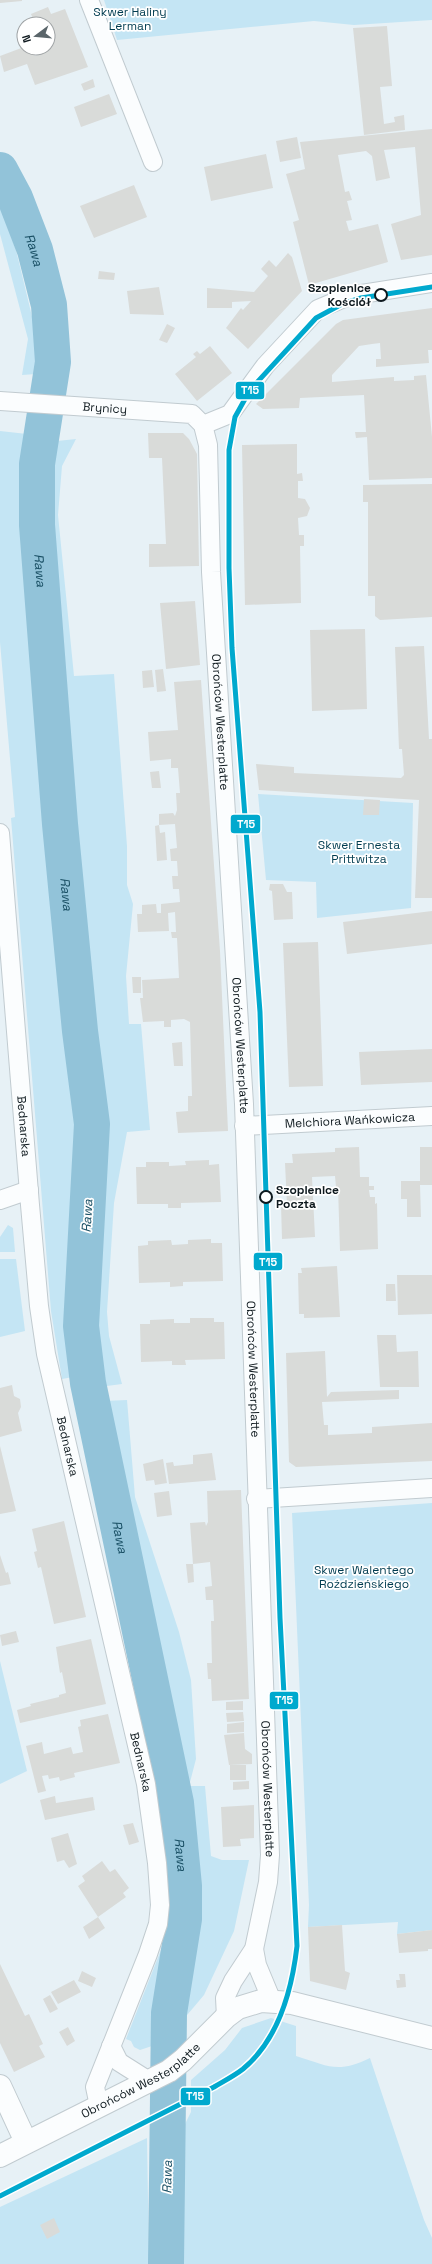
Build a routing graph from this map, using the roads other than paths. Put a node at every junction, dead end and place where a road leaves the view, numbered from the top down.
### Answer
1 (89, 0) edge
2 (153, 162) dead end
3 (432, 283) edge
4 (0, 401) edge
5 (203, 425) junction
6 (0, 833) edge
7 (432, 1116) edge
8 (244, 1126) junction
9 (29, 1190) junction
10 (0, 1200) edge
11 (432, 1488) edge
12 (256, 1499) junction
13 (254, 1949) junction
14 (272, 2001) junction
15 (226, 2017) junction
16 (432, 2038) edge
17 (111, 2046) junction
18 (149, 2081) junction
19 (0, 2086) edge
20 (99, 2106) junction
21 (26, 2142) junction
22 (0, 2156) edge

1 - 2 street
3 - 5 street
4 - 5 street, Brynicy
5 - 8 street, Obrońców Westerplatte
6 - 9 street, Bednarska
7 - 8 street, Melchiora Wańkowicza
8 - 12 street, Obrońców Westerplatte
9 - 10 street
9 - 17 street, Bednarska
11 - 12 street
12 - 13 street, Obrońców Westerplatte
13 - 14 street, Obrońców Westerplatte
13 - 15 street, Obrońców Westerplatte
14 - 15 street
14 - 16 street
15 - 18 street, Obrońców Westerplatte
17 - 18 street
17 - 20 street, Bednarska
18 - 20 street, Obrońców Westerplatte
19 - 21 street
20 - 21 street, Obrońców Westerplatte
21 - 22 street, Obrońców Westerplatte

